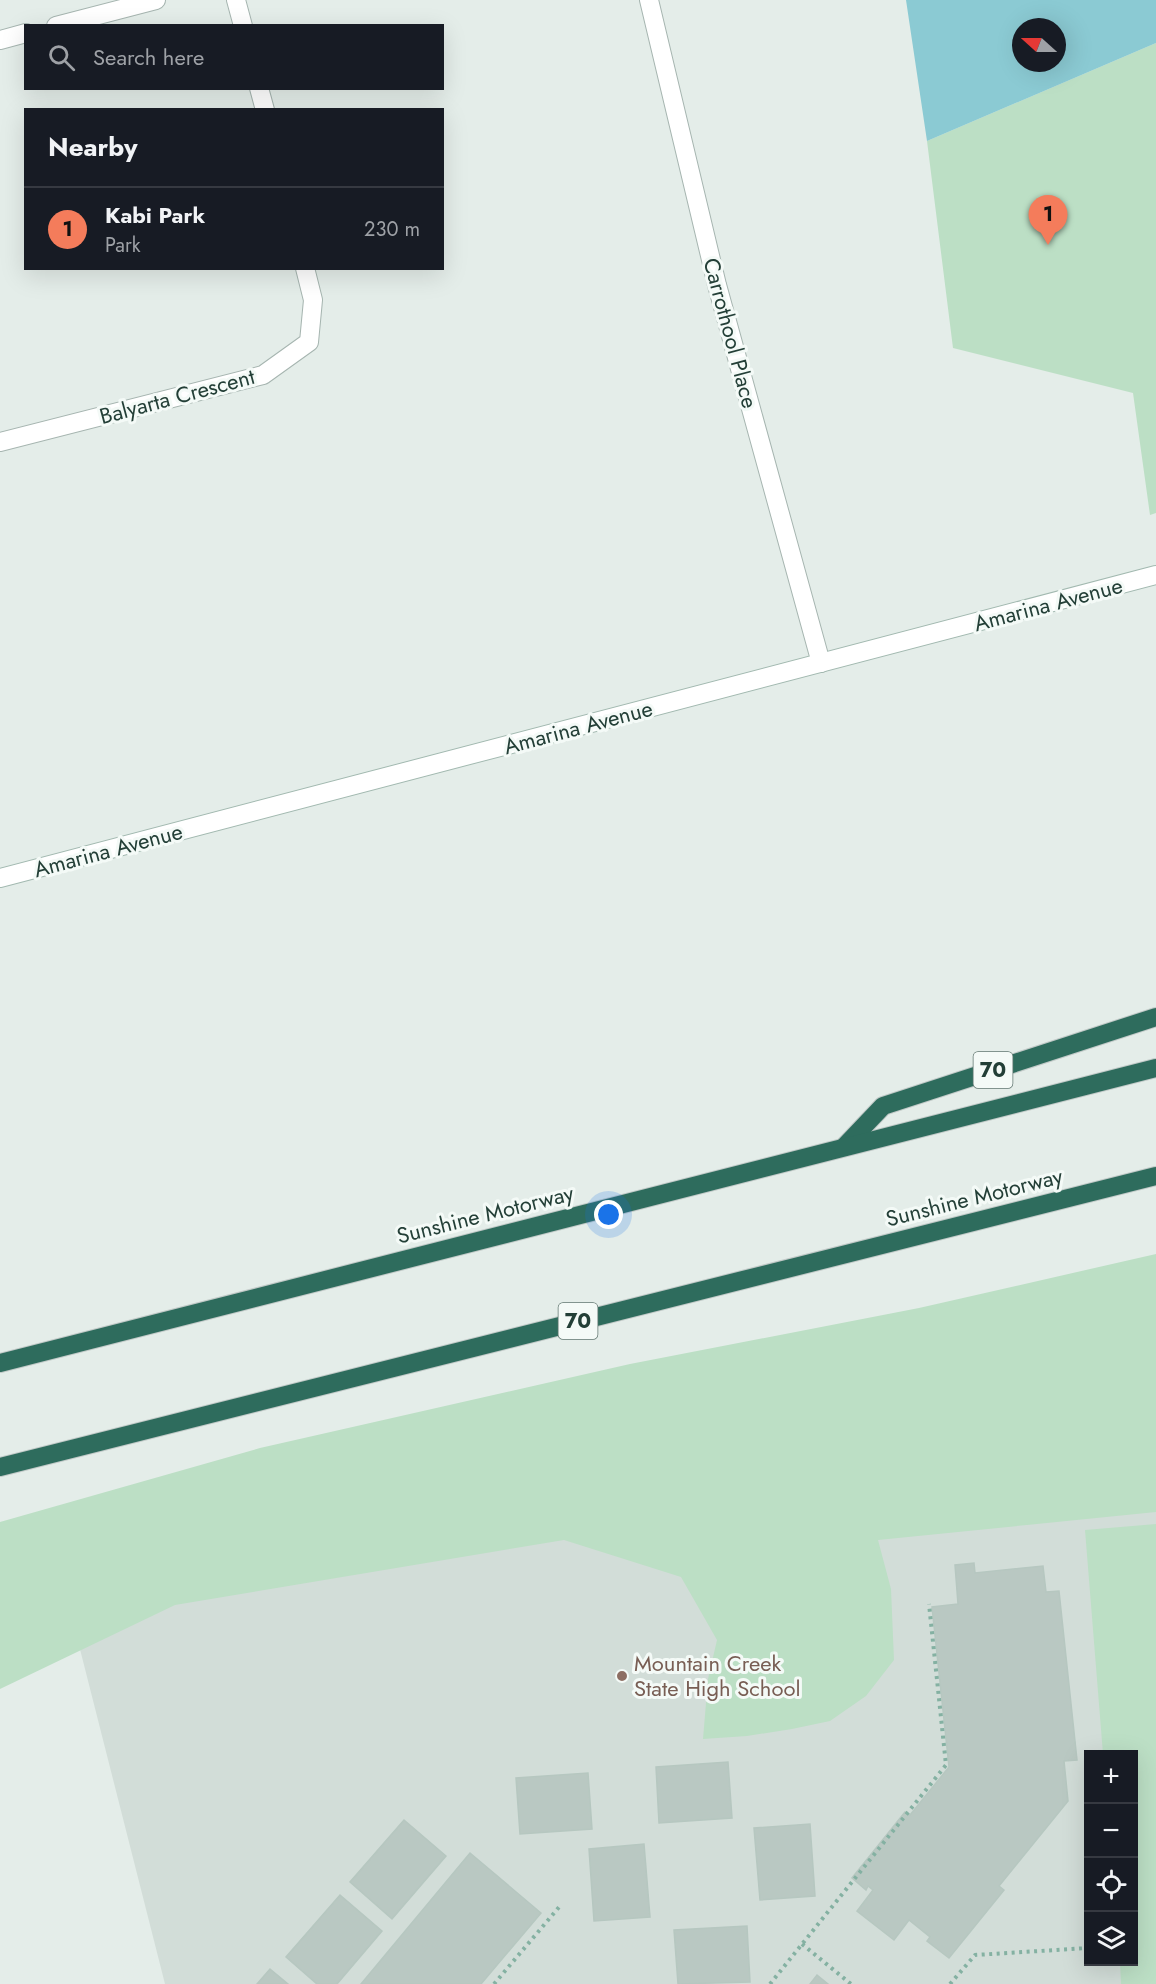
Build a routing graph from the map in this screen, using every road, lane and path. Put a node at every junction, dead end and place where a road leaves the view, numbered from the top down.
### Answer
1 (156, 0) edge
2 (236, 0) edge
3 (649, 0) edge
4 (64, 24) edge
5 (242, 24) edge
6 (24, 34) edge
7 (0, 40) edge
8 (260, 90) edge
9 (264, 108) edge
10 (306, 270) edge
11 (0, 442) edge
12 (1156, 575) edge
13 (821, 663) junction
14 (0, 878) edge
15 (1156, 1017) edge
16 (1156, 1068) edge
17 (844, 1147) junction
18 (1156, 1176) edge
19 (0, 1363) edge
20 (0, 1467) edge
21 (929, 1604) dead end
22 (560, 1906) dead end
23 (802, 1944) junction
24 (1084, 1948) edge
25 (494, 1984) edge
26 (770, 1984) edge
27 (851, 1984) edge
28 (950, 1984) edge

1 - 4 street
2 - 5 street
3 - 13 street, Carrothool Place
6 - 7 street
8 - 9 street
10 - 11 street, Balyarta Crescent
12 - 13 street, Amarina Avenue
13 - 14 street, Amarina Avenue
15 - 17 highway, 70
16 - 17 highway, Sunshine Motorway
17 - 19 highway, Sunshine Motorway
18 - 20 highway, Sunshine Motorway / 70
21 - 23 path
22 - 25 path
23 - 26 path
23 - 27 path
24 - 28 path

